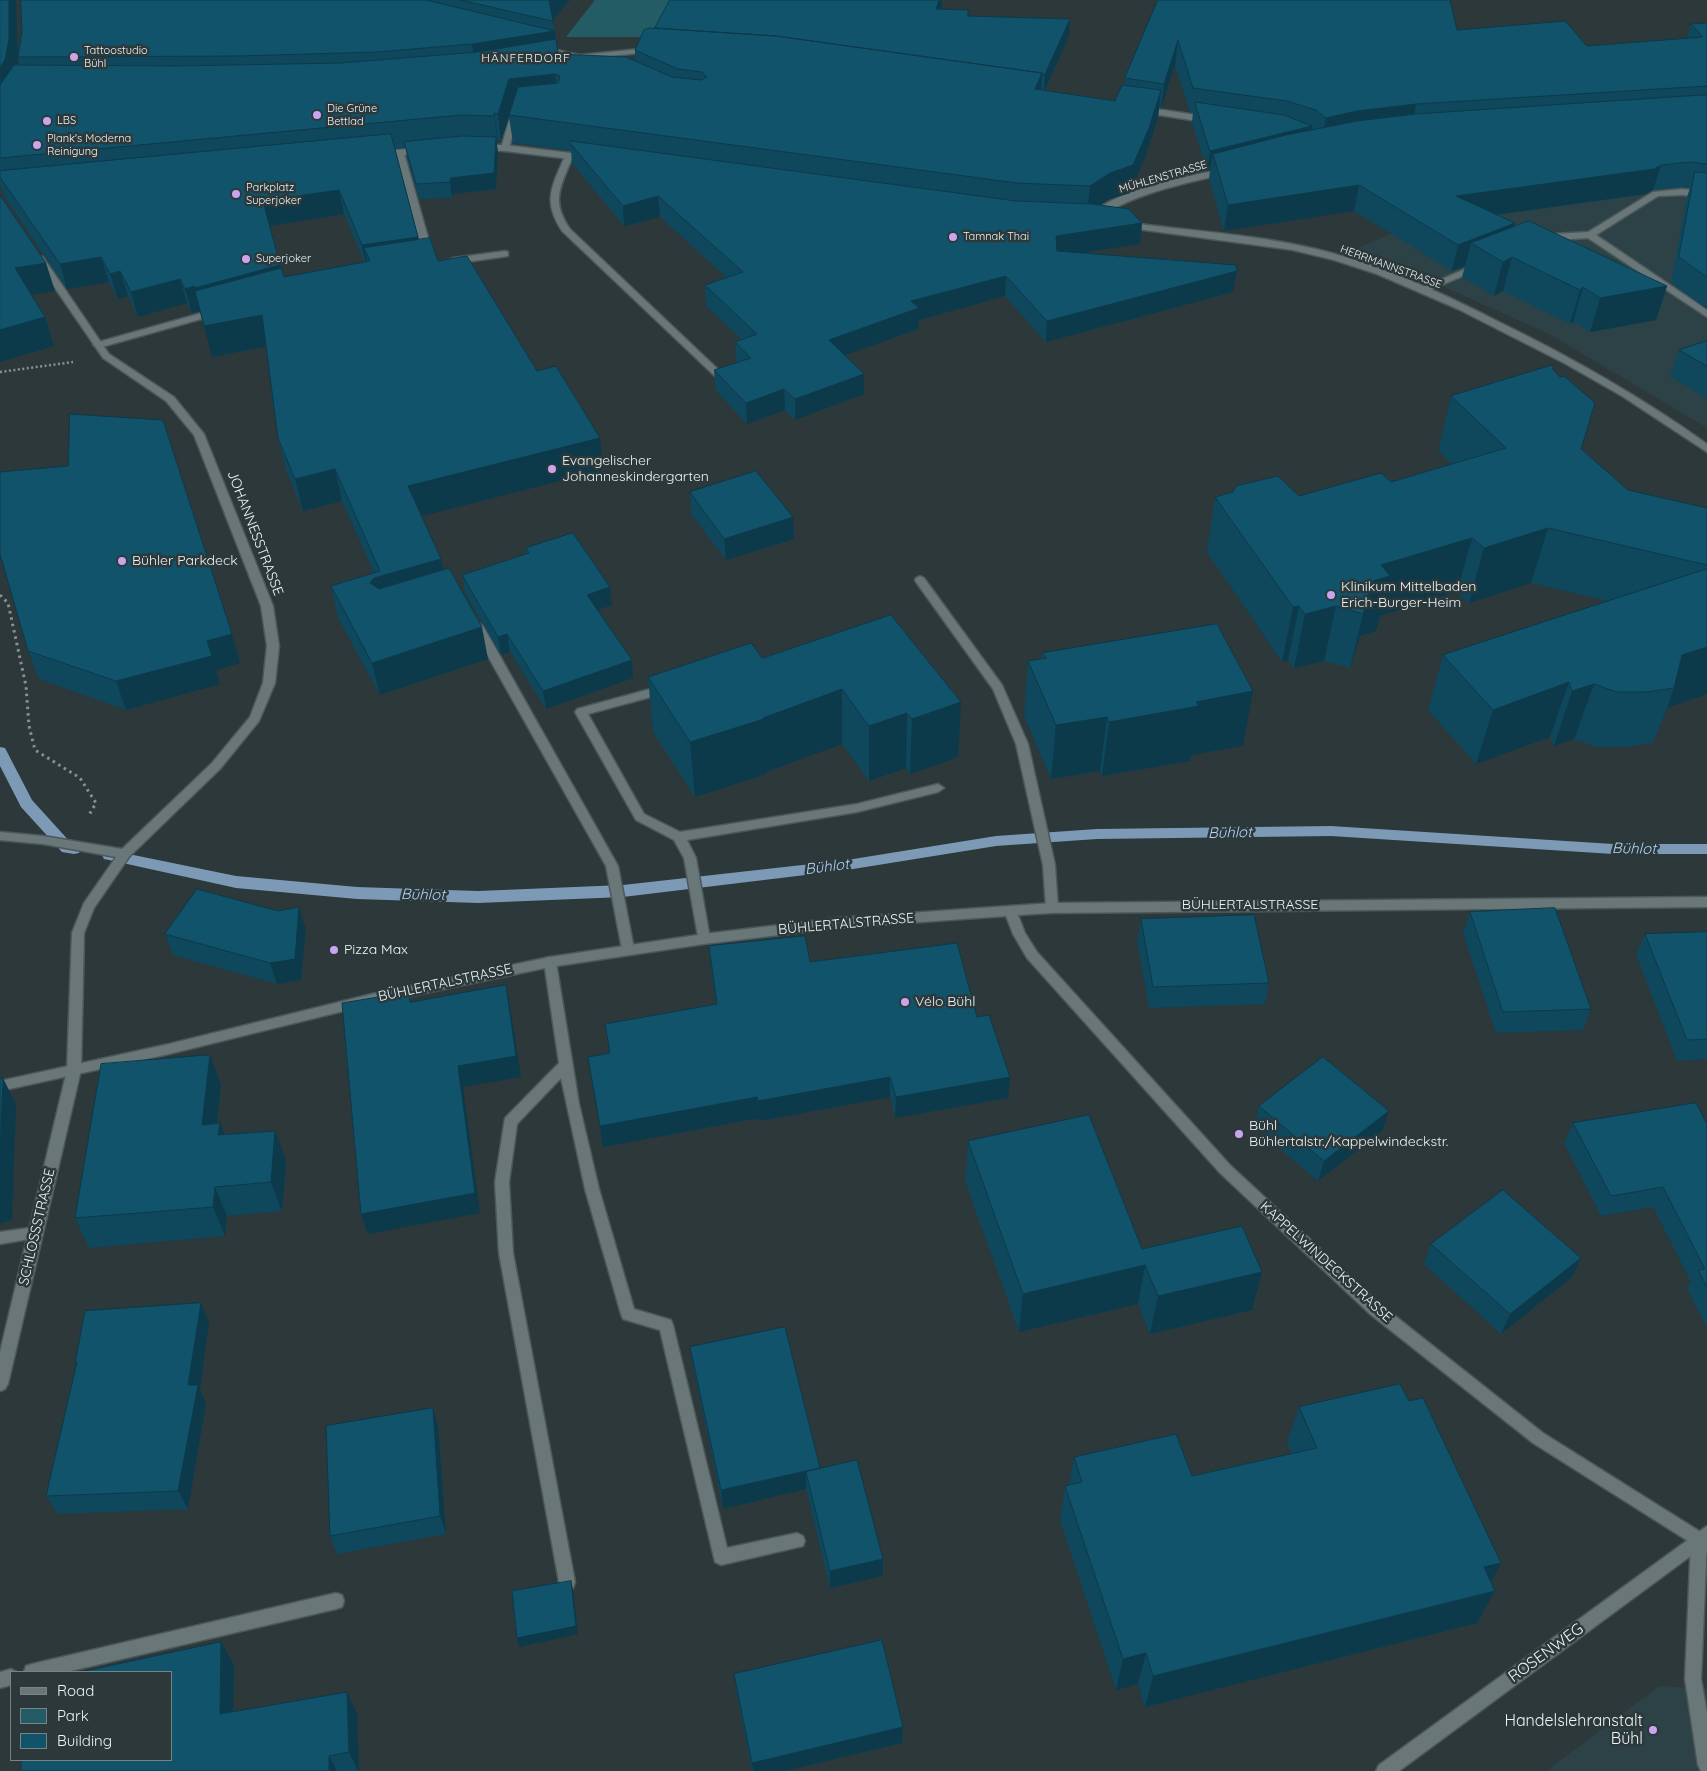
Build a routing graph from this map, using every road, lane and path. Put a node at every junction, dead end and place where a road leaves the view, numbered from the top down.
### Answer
1 (533, 46) edge
2 (664, 50) edge
3 (580, 57) junction
4 (561, 62) edge
5 (597, 64) edge
6 (524, 109) edge
7 (1135, 109) edge
8 (1224, 122) edge
9 (465, 148) edge
10 (505, 148) junction
11 (437, 150) edge
12 (400, 152) junction
13 (371, 155) edge
14 (569, 156) junction
15 (598, 160) edge
16 (1235, 168) edge
17 (1700, 194) edge
18 (1086, 219) joint
19 (1590, 234) junction
20 (1537, 244) edge
21 (35, 251) edge
22 (505, 254) dead end
23 (1492, 261) edge
24 (440, 263) edge
25 (421, 266) edge
26 (1424, 290) junction
27 (229, 308) edge
28 (1707, 314) edge
29 (98, 345) junction
30 (106, 356) junction
31 (0, 372) edge
32 (722, 378) edge
33 (1707, 449) edge
34 (920, 580) dead end
35 (0, 595) edge
36 (469, 611) edge
37 (676, 686) edge
38 (938, 788) dead end
39 (0, 836) edge
40 (679, 837) junction
41 (73, 844) junction
42 (125, 854) junction
43 (1707, 902) edge
44 (1052, 908) junction
45 (1010, 910) junction
46 (704, 939) junction
47 (628, 949) junction
48 (550, 962) junction
49 (565, 1066) junction
50 (74, 1070) junction
51 (0, 1086) edge
52 (36, 1232) junction
53 (0, 1238) edge
54 (0, 1384) edge
55 (1704, 1540) edge
56 (796, 1541) dead end
57 (567, 1582) edge
58 (336, 1601) dead end
59 (36, 1671) edge
60 (1707, 1765) edge
61 (1385, 1771) edge

1 - 3 street
2 - 3 street
3 - 4 street
3 - 5 street
6 - 10 street
7 - 8 street
9 - 10 street
10 - 14 street
11 - 12 street
12 - 13 street
12 - 25 street
14 - 15 street
14 - 32 street
16 - 18 street, MÜHLENSTRASSE
17 - 19 street
18 - 26 street, HERRMANNSTRASSE
19 - 20 street
19 - 28 street
21 - 29 street, JOHANNESSTRASSE
22 - 24 street
23 - 26 street
26 - 33 street, HERRMANNSTRASSE
27 - 29 street
29 - 30 street, JOHANNESSTRASSE
30 - 31 path
30 - 42 street, JOHANNESSTRASSE
34 - 44 street
35 - 41 path
36 - 47 street
37 - 40 street
38 - 40 street
39 - 41 street
40 - 46 street
41 - 42 street
42 - 50 street, JOHANNESSTRASSE
43 - 44 street, BÜHLERTALSTRASSE
44 - 45 street, BÜHLERTALSTRASSE
45 - 46 street, BÜHLERTALSTRASSE
45 - 55 street, KAPPELWINDECKSTRASSE
46 - 47 street, BÜHLERTALSTRASSE
47 - 48 street, BÜHLERTALSTRASSE
48 - 49 street
48 - 50 street, BÜHLERTALSTRASSE
49 - 56 street
49 - 57 street
50 - 51 street, BÜHLERTALSTRASSE
50 - 52 street, SCHLOSSSTRASSE
52 - 53 street
52 - 54 street, SCHLOSSSTRASSE
55 - 60 street
55 - 61 street, ROSENWEG
58 - 59 street

